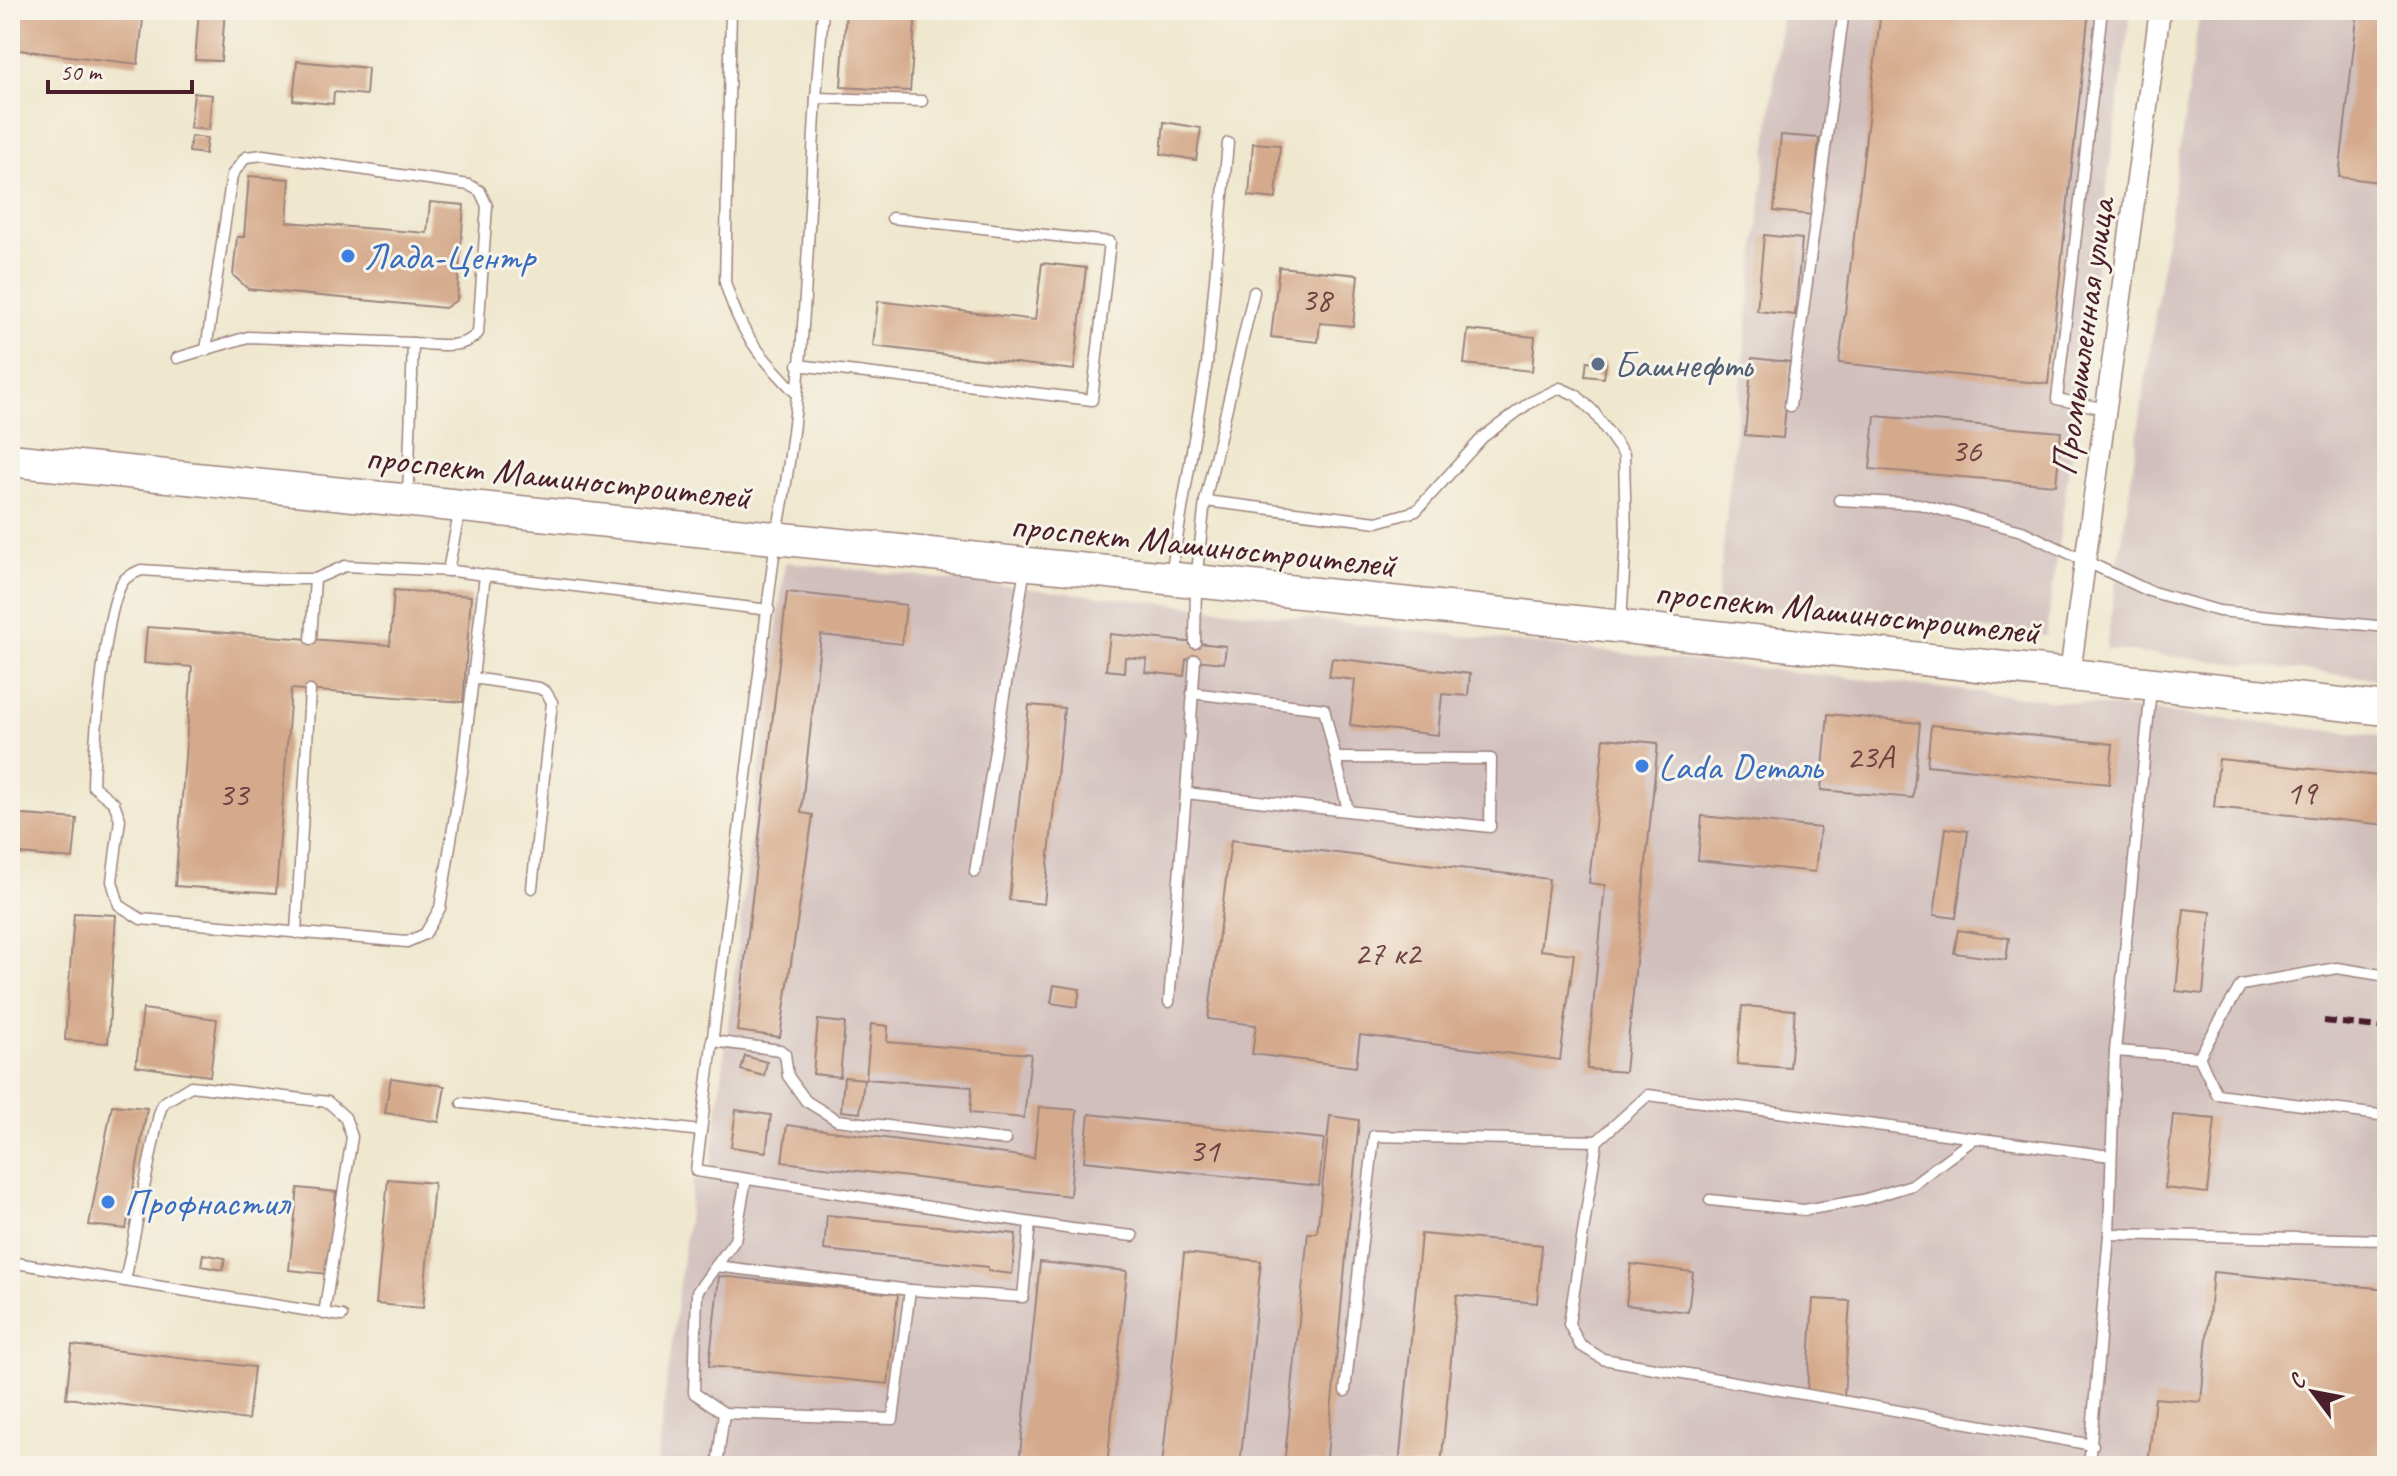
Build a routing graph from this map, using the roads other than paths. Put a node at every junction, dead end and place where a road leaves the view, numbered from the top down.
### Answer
1 (731, 10) edge
2 (823, 10) edge
3 (1844, 10) edge
4 (2102, 10) edge
5 (2160, 10) edge
6 (816, 98) junction
7 (922, 101) dead end
8 (1228, 143) dead end
9 (892, 218) dead end
10 (1254, 292) dead end
11 (413, 343) junction
12 (206, 350) junction
13 (177, 358) dead end
14 (798, 365) junction
15 (796, 393) junction
16 (1790, 406) dead end
17 (2108, 410) junction
18 (10, 460) edge
19 (1839, 500) dead end
20 (408, 501) junction
21 (1205, 501) junction
22 (460, 506) junction
23 (776, 539) junction
24 (2084, 560) junction
25 (1025, 566) junction
26 (448, 571) junction
27 (485, 575) junction
28 (315, 579) junction
29 (1183, 580) junction
30 (769, 610) junction
31 (2387, 627) edge
32 (1621, 629) junction
33 (311, 639) dead end
34 (1195, 643) dead end
35 (1195, 660) dead end
36 (2070, 673) junction
37 (473, 678) junction
38 (2151, 683) junction
39 (310, 691) dead end
40 (1192, 693) junction
41 (2387, 709) edge
42 (1338, 758) junction
43 (1186, 793) junction
44 (1348, 810) junction
45 (975, 872) dead end
46 (532, 888) dead end
47 (296, 933) junction
48 (2387, 976) edge
49 (1169, 1002) dead end
50 (712, 1041) junction
51 (2115, 1051) junction
52 (2199, 1057) junction
53 (462, 1103) dead end
54 (2387, 1116) edge
55 (701, 1131) junction
56 (1975, 1138) junction
57 (1006, 1140) dead end
58 (1597, 1141) junction
59 (2111, 1156) junction
60 (746, 1179) junction
61 (1710, 1200) dead end
62 (1030, 1223) junction
63 (2109, 1234) junction
64 (1133, 1236) dead end
65 (2387, 1240) edge
66 (10, 1262) edge
67 (716, 1266) junction
68 (125, 1281) junction
69 (910, 1290) junction
70 (324, 1314) junction
71 (342, 1316) dead end
72 (1345, 1391) dead end
73 (724, 1413) junction
74 (2093, 1445) junction
75 (717, 1466) edge
76 (2089, 1466) edge

1 - 15 lane
2 - 6 lane
3 - 16 lane
4 - 17 lane
5 - 17 street, Промышленная улица
6 - 7 lane
6 - 14 lane
8 - 29 lane
9 - 14 lane
10 - 21 lane
11 - 12 lane
11 - 12 lane
11 - 20 lane
12 - 13 lane
14 - 15 lane
15 - 23 lane
17 - 24 street, Промышленная улица
18 - 20 main road, проспект Машиностроителей
19 - 24 lane
20 - 22 main road, проспект Машиностроителей
21 - 29 lane
21 - 32 lane
22 - 23 main road, проспект Машиностроителей
22 - 26 lane
23 - 25 main road, проспект Машиностроителей
23 - 30 lane
24 - 31 lane
24 - 36 street, Промышленная улица
25 - 29 main road, проспект Машиностроителей
25 - 45 lane
26 - 27 lane
26 - 28 lane
27 - 30 lane
27 - 37 lane
28 - 33 lane
28 - 47 lane
29 - 32 main road, проспект Машиностроителей
29 - 34 lane
30 - 50 lane
32 - 36 main road, проспект Машиностроителей
35 - 40 lane
36 - 38 main road, проспект Машиностроителей
37 - 46 lane
37 - 47 lane
38 - 41 main road, проспект Машиностроителей
38 - 51 lane
39 - 47 lane
40 - 42 lane
40 - 43 lane
42 - 44 lane
42 - 44 lane
43 - 44 lane
43 - 49 lane
48 - 52 lane
50 - 55 lane
50 - 57 lane
51 - 52 lane
51 - 59 lane
52 - 54 lane
53 - 55 lane
55 - 60 lane
56 - 58 lane
56 - 59 lane
56 - 61 lane
58 - 72 lane
58 - 74 lane
59 - 63 lane
60 - 62 lane
60 - 67 lane
62 - 64 lane
62 - 69 lane
63 - 65 lane
63 - 74 lane
66 - 68 lane
67 - 69 lane
67 - 73 lane
68 - 70 lane
68 - 70 lane
69 - 73 lane
70 - 71 lane
73 - 75 lane
74 - 76 lane

